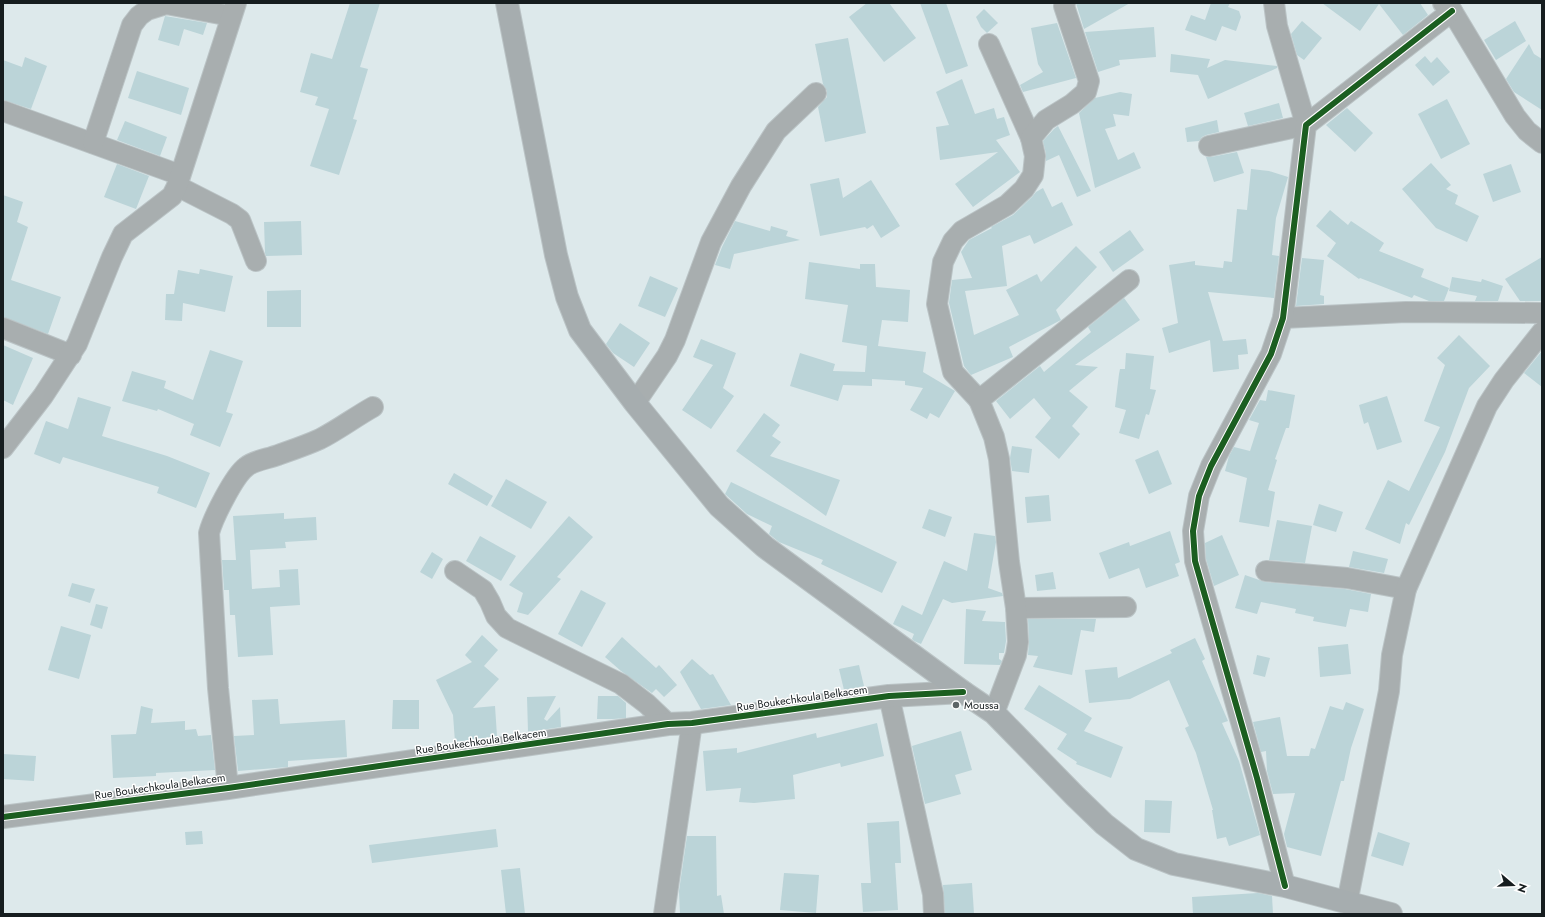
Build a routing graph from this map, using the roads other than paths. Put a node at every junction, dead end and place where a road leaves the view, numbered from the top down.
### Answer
1 (507, 3) edge
2 (1066, 3) edge
3 (1274, 3) edge
4 (1448, 7) edge
5 (234, 10) edge
6 (989, 44) dead end
7 (816, 93) dead end
8 (3, 110) edge
9 (1306, 125) junction
10 (1031, 138) junction
11 (1542, 142) edge
12 (93, 143) junction
13 (1209, 146) dead end
14 (179, 180) junction
15 (256, 261) dead end
16 (1129, 280) dead end
17 (1542, 313) edge
18 (1284, 318) junction
19 (3, 328) edge
20 (1542, 332) edge
21 (71, 355) junction
22 (979, 400) junction
23 (635, 403) junction
24 (373, 407) dead end
25 (3, 448) edge
26 (455, 570) dead end
27 (1266, 571) dead end
28 (1406, 589) junction
29 (1126, 607) dead end
30 (1016, 608) junction
31 (963, 692) junction
32 (889, 696) junction
33 (994, 713) junction
34 (692, 723) junction
35 (668, 724) junction
36 (228, 788) junction
37 (3, 817) edge
38 (1285, 886) junction
39 (1347, 902) junction
40 (664, 914) edge
41 (934, 914) edge
42 (1391, 914) edge

1 - 23 main road
2 - 10 street
3 - 9 street
4 - 9 street
4 - 11 street
5 - 12 street
5 - 14 street
6 - 10 street
7 - 23 street
8 - 12 street
9 - 13 street
9 - 18 street
10 - 22 street
12 - 14 street
14 - 15 street
14 - 21 street
16 - 22 street
17 - 18 street
18 - 38 street
19 - 21 street
20 - 28 street
21 - 25 street
22 - 30 street
23 - 31 main road
24 - 36 street
26 - 35 street
27 - 28 street
28 - 39 street
29 - 30 street
30 - 33 street
31 - 32 street, Rue Boukechkoula Belkacem
31 - 33 main road
32 - 34 street, Rue Boukechkoula Belkacem
32 - 41 street
33 - 38 main road
34 - 35 street, Rue Boukechkoula Belkacem
34 - 40 street
35 - 36 street, Rue Boukechkoula Belkacem
36 - 37 street, Rue Boukechkoula Belkacem
38 - 39 main road
39 - 42 main road

